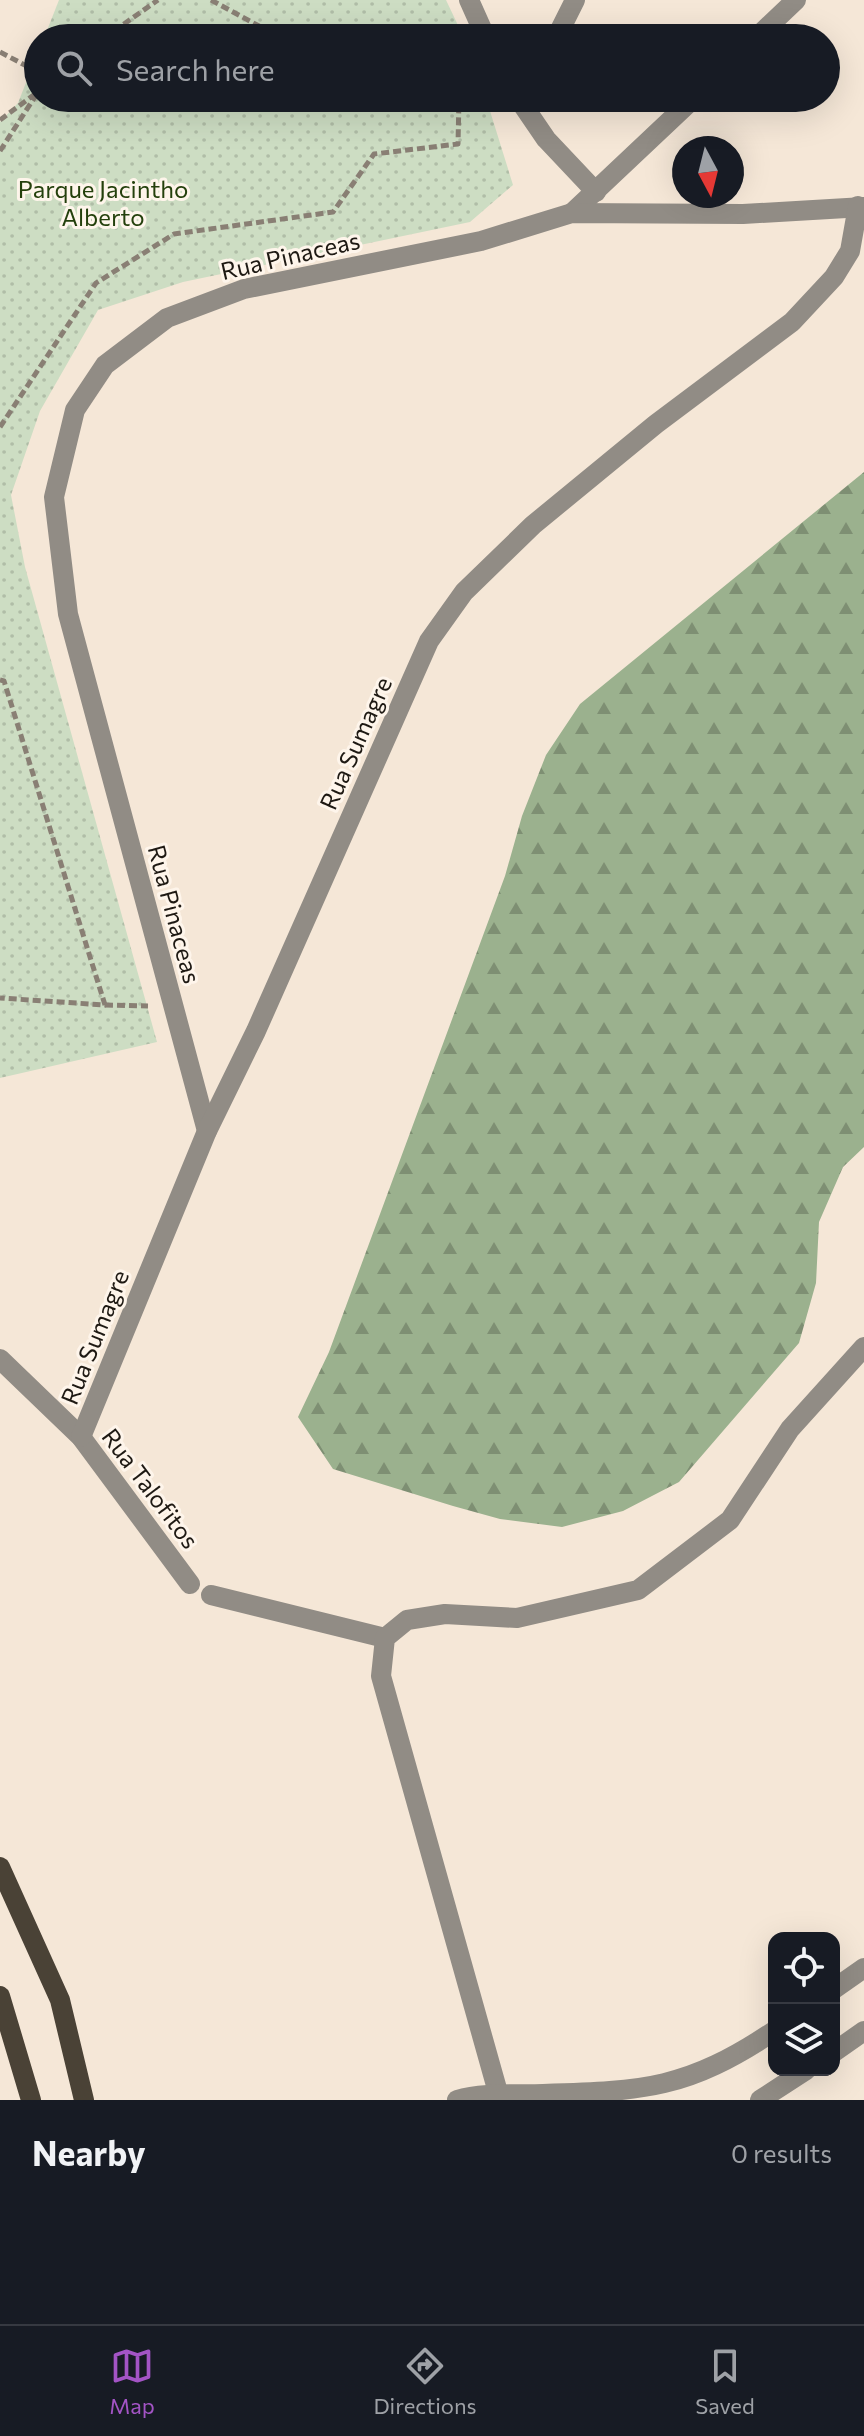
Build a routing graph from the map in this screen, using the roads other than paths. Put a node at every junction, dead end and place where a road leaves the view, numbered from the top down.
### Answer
1 (469, 0) edge
2 (575, 0) edge
3 (796, 0) edge
4 (480, 24) edge
5 (563, 24) edge
6 (771, 24) edge
7 (529, 112) edge
8 (679, 112) edge
9 (596, 192) junction
10 (861, 206) edge
11 (572, 213) junction
12 (207, 1131) junction
13 (864, 1347) edge
14 (0, 1359) edge
15 (81, 1437) junction
16 (190, 1584) dead end
17 (211, 1595) dead end
18 (385, 1638) junction
19 (0, 1867) edge
20 (864, 1968) edge
21 (840, 1985) edge
22 (0, 1996) edge
23 (864, 2031) edge
24 (768, 2035) edge
25 (840, 2048) edge
26 (797, 2076) edge
27 (499, 2096) junction
28 (31, 2100) edge
29 (84, 2100) edge
30 (457, 2100) edge
31 (760, 2100) edge

1 - 4 street
2 - 5 street
3 - 6 street
7 - 9 street
8 - 9 street
9 - 11 street
10 - 11 street, Rua Pinaceas
10 - 12 street, Rua Sumagre
11 - 12 street, Rua Pinaceas
12 - 15 street, Rua Sumagre
13 - 18 street
14 - 15 street, Rua Talofitos
15 - 16 street, Rua Talofitos
17 - 18 street
18 - 27 street
19 - 29 main road
20 - 21 street
22 - 28 main road
23 - 25 street
24 - 27 street
26 - 31 street
27 - 30 street

